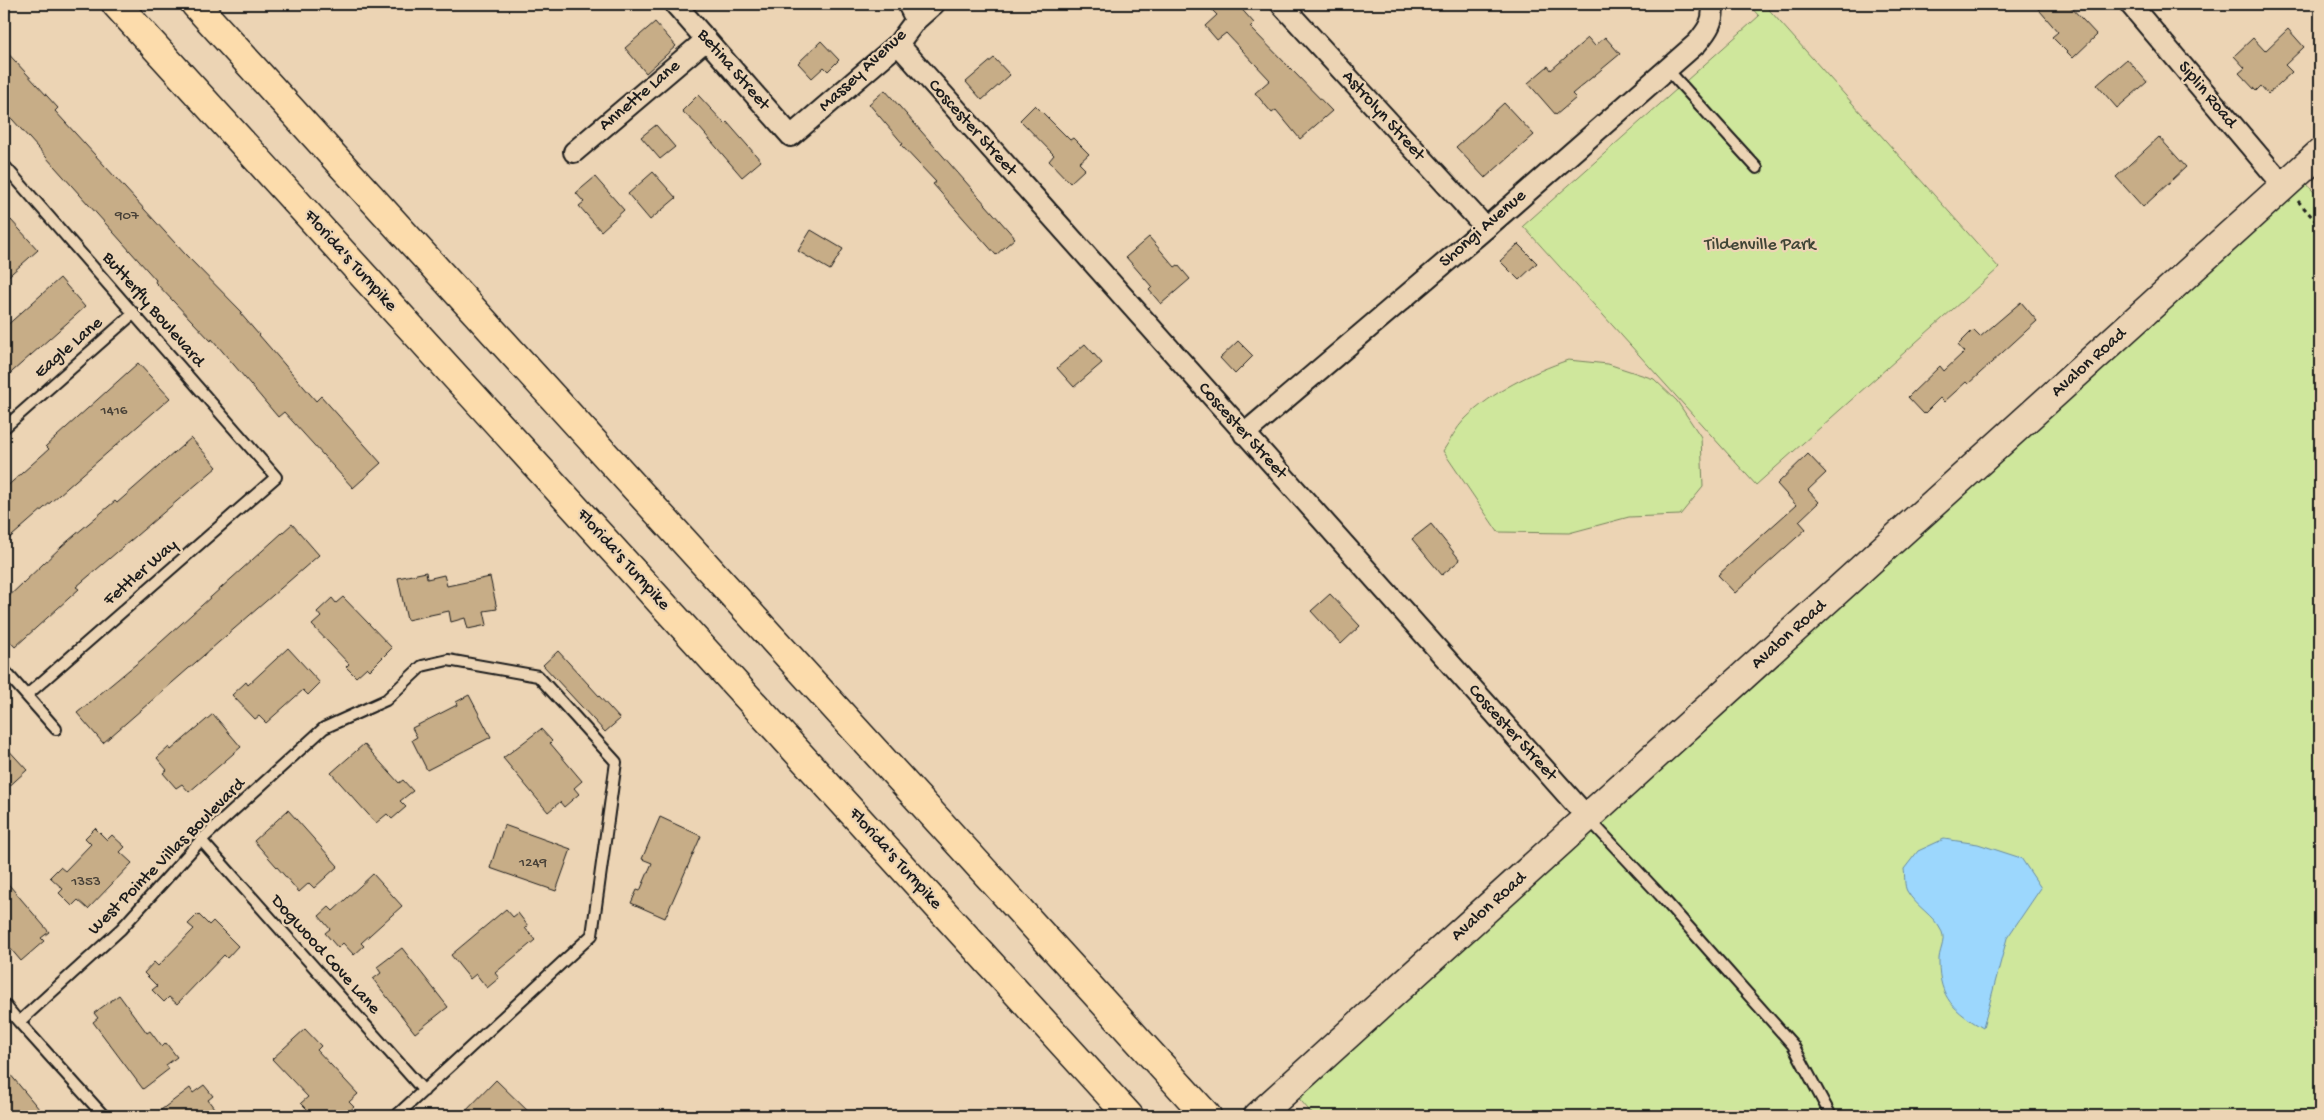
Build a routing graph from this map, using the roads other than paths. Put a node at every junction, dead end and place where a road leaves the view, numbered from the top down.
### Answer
1 (116, 4) edge
2 (195, 4) edge
3 (675, 4) edge
4 (934, 4) edge
5 (1281, 4) edge
6 (2130, 4) edge
7 (1713, 10) edge
8 (912, 12) edge
9 (706, 40) junction
10 (898, 44) junction
11 (1667, 69) junction
12 (791, 136) joint
13 (574, 152) dead end
14 (2320, 153) edge
15 (5, 168) edge
16 (1757, 168) dead end
17 (2284, 186) junction
18 (1486, 228) junction
19 (134, 312) junction
20 (4, 428) edge
21 (1244, 434) junction
22 (276, 477) joint
23 (4, 670) edge
24 (26, 695) junction
25 (56, 729) dead end
26 (1587, 817) junction
27 (202, 840) junction
28 (4, 1004) edge
29 (19, 1022) junction
30 (424, 1092) junction
31 (1201, 1110) edge
32 (104, 1116) edge
33 (396, 1116) edge
34 (1129, 1116) edge
35 (1258, 1116) edge
36 (1831, 1116) edge

1 - 34 highway, Florida's Turnpike
2 - 31 highway
3 - 9 street, Betina Street
4 - 8 street, Massey Avenue
5 - 18 street, Astrolyn Street
6 - 17 street, Siplin Road
7 - 11 street, Shongi Avenue
8 - 10 street, Massey Avenue
9 - 12 street, Betina Street
9 - 13 street, Annette Lane
10 - 12 street, Massey Avenue
10 - 21 street, Coscester Street
11 - 16 lane
11 - 18 street, Shongi Avenue
14 - 17 main road, Avalon Road
15 - 19 lane, Butterfly Boulevard
17 - 26 main road, Avalon Road
18 - 21 street, Shongi Avenue
19 - 20 lane, Eagle Lane
19 - 22 lane, Butterfly Boulevard
21 - 26 street, Coscester Street
22 - 24 lane, Fettler Way
23 - 24 lane
24 - 25 lane
26 - 35 main road, Avalon Road
26 - 36 lane
27 - 29 lane, West Pointe Villas Boulevard
27 - 30 lane, Dogwood Cove Lane
27 - 30 lane, West Pointe Villas Boulevard
28 - 29 lane
29 - 32 lane
30 - 33 lane, West Pointe Villas Boulevard

